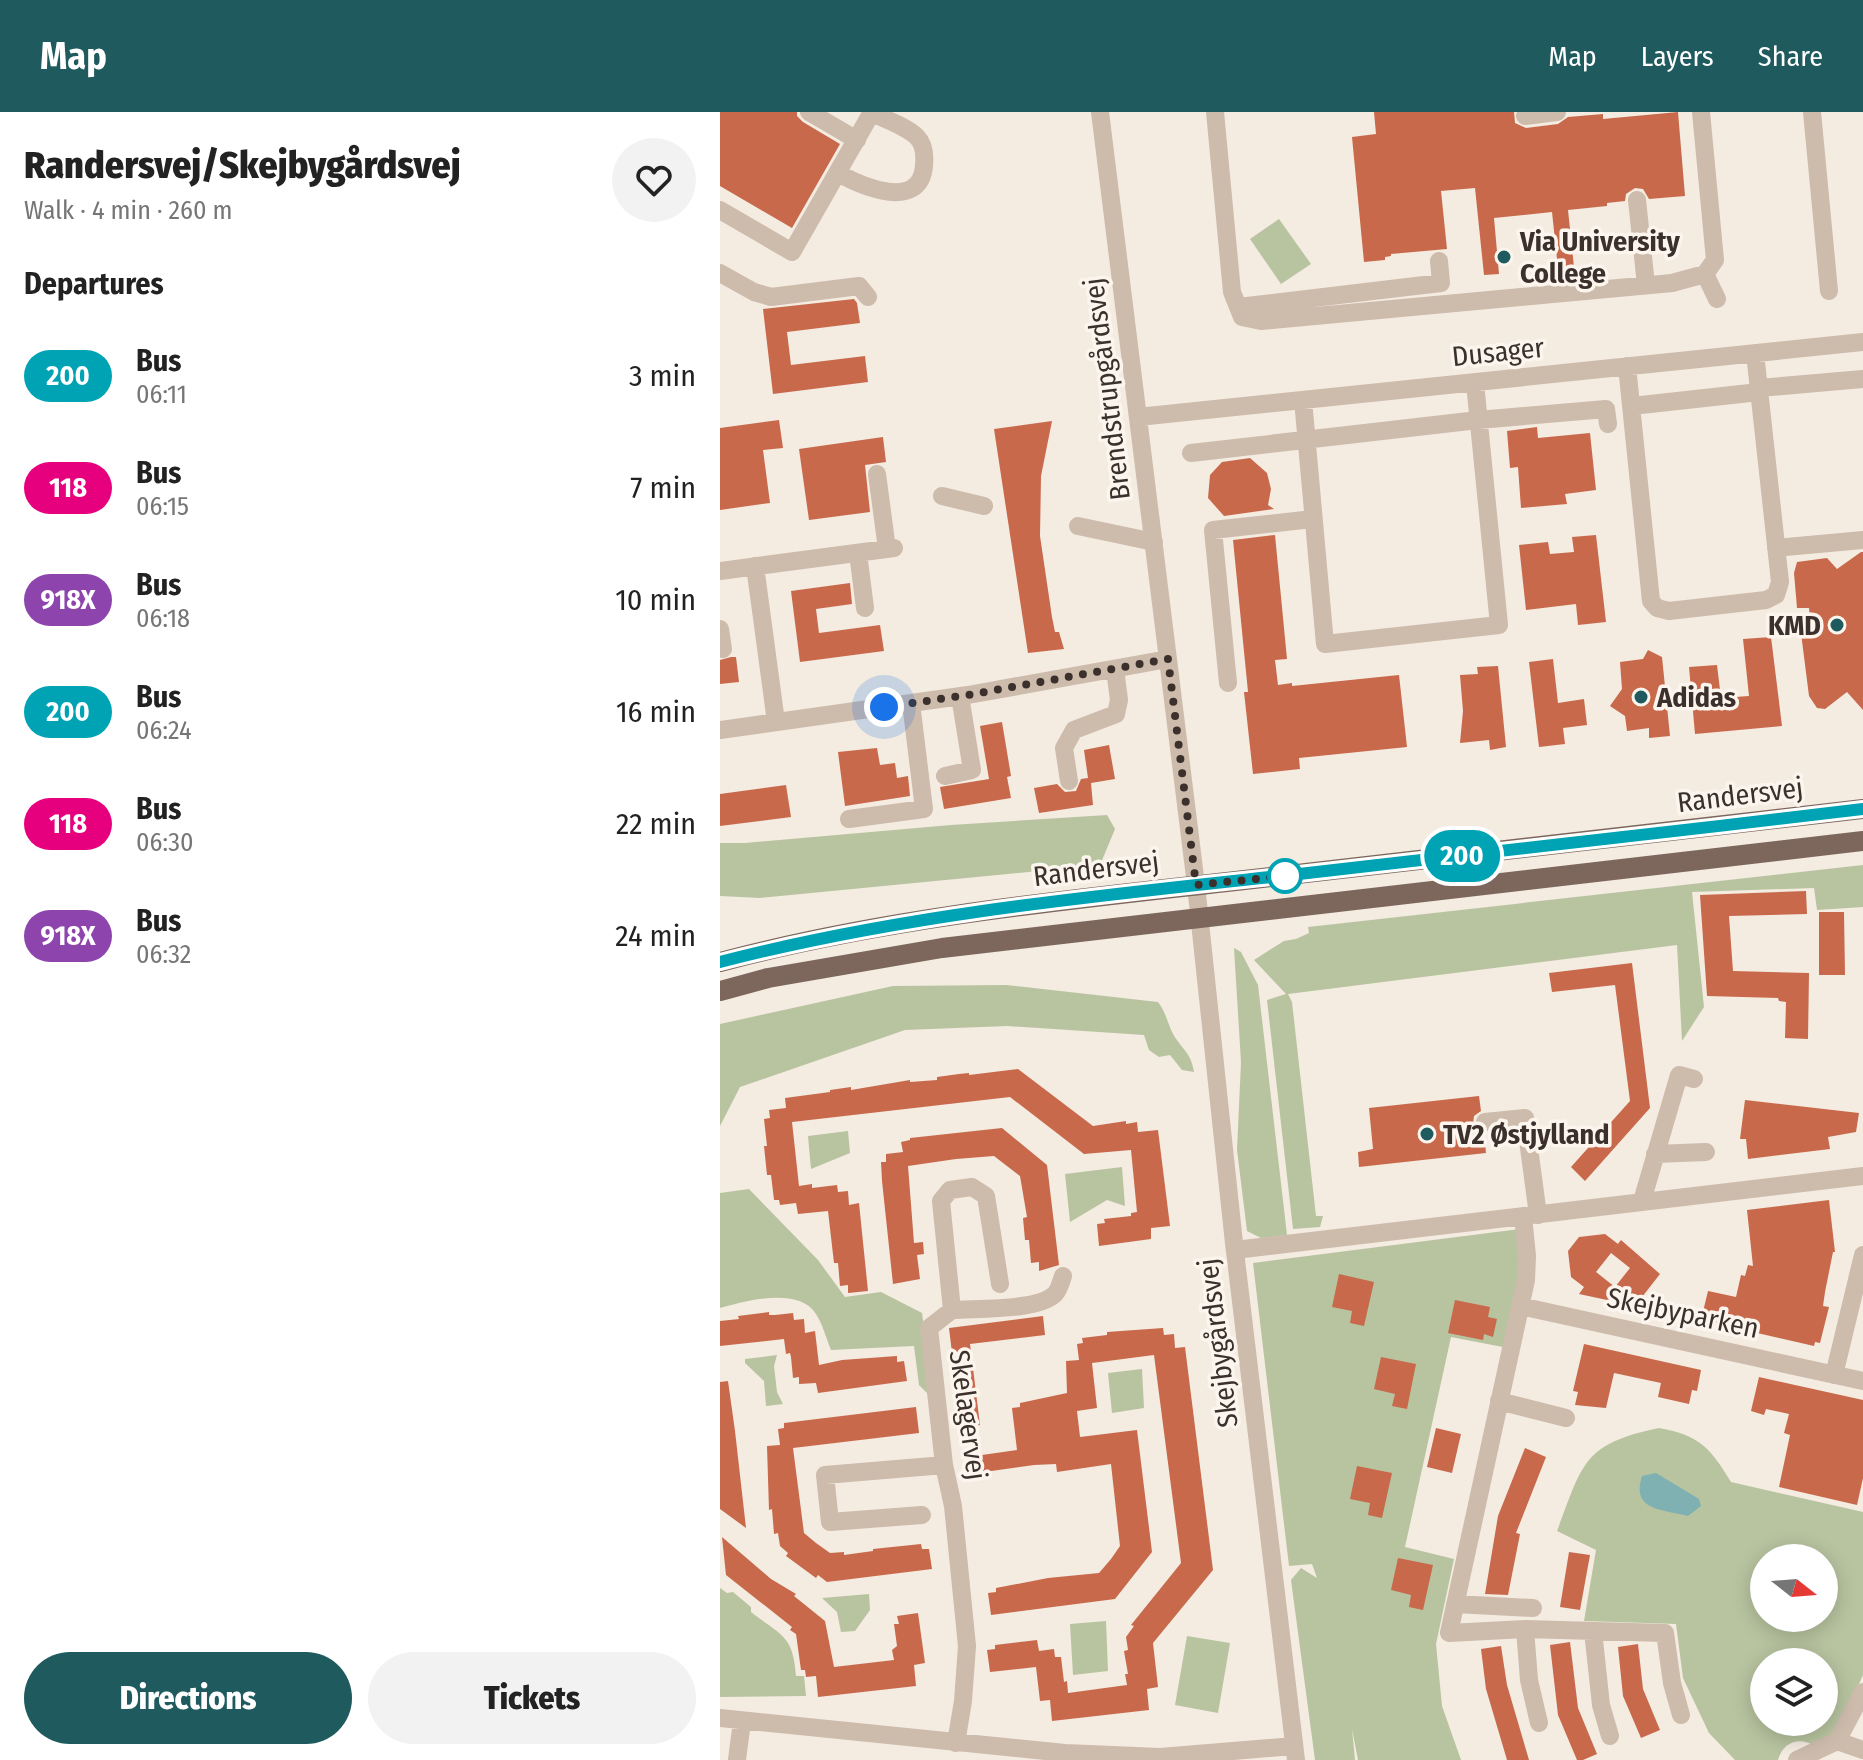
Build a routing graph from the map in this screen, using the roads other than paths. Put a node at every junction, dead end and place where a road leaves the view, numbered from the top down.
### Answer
1 (809, 112) edge
2 (872, 112) edge
3 (1100, 112) edge
4 (1215, 112) edge
5 (1557, 112) edge
6 (1701, 112) edge
7 (1812, 112) edge
8 (1525, 116) dead end
9 (857, 140) junction
10 (838, 173) junction
11 (1637, 200) dead end
12 (720, 210) edge
13 (1439, 261) dead end
14 (720, 273) edge
15 (1705, 274) junction
16 (1646, 285) junction
17 (1829, 291) dead end
18 (868, 297) dead end
19 (1717, 299) dead end
20 (1238, 307) junction
21 (1863, 342) edge
22 (1755, 353) junction
23 (1627, 366) junction
24 (1863, 379) edge
25 (1475, 383) junction
26 (1759, 390) junction
27 (1303, 400) junction
28 (1632, 406) junction
29 (1138, 417) junction
30 (1478, 420) junction
31 (1608, 424) dead end
32 (1305, 440) junction
33 (1191, 453) dead end
34 (877, 474) dead end
35 (942, 496) dead end
36 (984, 506) dead end
37 (1313, 519) junction
38 (1078, 526) dead end
39 (1863, 540) edge
40 (1154, 542) junction
41 (1776, 548) junction
42 (858, 553) junction
43 (755, 566) junction
44 (720, 571) edge
45 (865, 608) dead end
46 (720, 629) edge
47 (723, 649) dead end
48 (1168, 659) junction
49 (1115, 669) junction
50 (1228, 683) dead end
51 (960, 696) junction
52 (911, 703) junction
53 (776, 722) junction
54 (720, 730) edge
55 (945, 776) dead end
56 (1069, 781) dead end
57 (1863, 809) edge
58 (849, 819) dead end
59 (1863, 841) edge
60 (1196, 885) junction
61 (1199, 918) junction
62 (720, 962) edge
63 (720, 991) edge
64 (1687, 1077) dead end
65 (1485, 1122) dead end
66 (1706, 1152) dead end
67 (1655, 1154) junction
68 (1863, 1176) edge
69 (1642, 1201) junction
70 (1530, 1216) junction
71 (1235, 1250) junction
72 (1863, 1255) edge
73 (1063, 1276) dead end
74 (1000, 1284) dead end
75 (1520, 1306) junction
76 (952, 1310) junction
77 (1834, 1375) junction
78 (1863, 1381) edge
79 (1499, 1401) junction
80 (1566, 1418) dead end
81 (944, 1465) junction
82 (922, 1515) dead end
83 (1455, 1604) junction
84 (1533, 1608) dead end
85 (1525, 1629) junction
86 (1593, 1631) junction
87 (1863, 1692) edge
88 (1681, 1715) dead end
89 (720, 1718) edge
90 (742, 1721) junction
91 (1539, 1723) dead end
92 (1610, 1736) dead end
93 (1837, 1741) junction
94 (956, 1743) junction
95 (1863, 1750) edge
96 (981, 1753) edge
97 (1295, 1753) edge
98 (1172, 1758) edge
99 (737, 1760) edge
100 (1797, 1760) edge

1 - 9 street
2 - 9 street
2 - 10 street
3 - 29 street, Brendstrupgårdsvej
4 - 20 street
5 - 8 street
6 - 15 street
7 - 17 street
9 - 10 street
10 - 12 street
11 - 16 street
13 - 20 street
14 - 18 street
15 - 16 street
15 - 19 street
16 - 20 street
21 - 22 street, Dusager
22 - 23 street, Dusager
22 - 26 street
23 - 25 street, Dusager
23 - 28 street
24 - 26 street
25 - 27 street, Dusager
25 - 30 street
26 - 28 street
26 - 41 street
27 - 29 street, Dusager
27 - 32 street
28 - 41 street
29 - 40 street, Brendstrupgårdsvej
30 - 31 street
30 - 32 street
30 - 37 street
32 - 33 street
32 - 37 street
34 - 42 street
35 - 36 street
37 - 50 street
38 - 40 street
39 - 41 street
40 - 48 street, Brendstrupgårdsvej
42 - 43 street
42 - 45 street
43 - 44 street
43 - 53 street
46 - 47 street
48 - 49 street
48 - 60 street, Brendstrupgårdsvej
49 - 51 street
49 - 56 street
51 - 52 street
51 - 55 street
52 - 53 street
52 - 58 street
53 - 54 street
57 - 60 main road, Randersvej
59 - 61 main road
60 - 61 street, Skejbygårdsvej
60 - 62 main road, Randersvej
61 - 63 main road
61 - 71 street, Skejbygårdsvej
64 - 67 street
65 - 70 street
66 - 67 street
67 - 69 street
68 - 69 street
69 - 70 street
70 - 71 street
70 - 75 street
71 - 97 street, Skejbygårdsvej
72 - 77 street
73 - 76 street
74 - 76 street, Skelagervej
75 - 77 street, Skejbyparken
75 - 79 street
76 - 81 street, Skelagervej
77 - 78 street, Skejbyparken
79 - 80 street
79 - 83 street
81 - 82 street
81 - 94 street, Skelagervej
83 - 84 street
83 - 85 street
85 - 86 street
85 - 91 street
86 - 88 street
86 - 92 street
87 - 93 street
89 - 90 street
90 - 94 street
90 - 99 street
93 - 95 street
93 - 100 street
94 - 96 street
96 - 98 street
97 - 98 street

